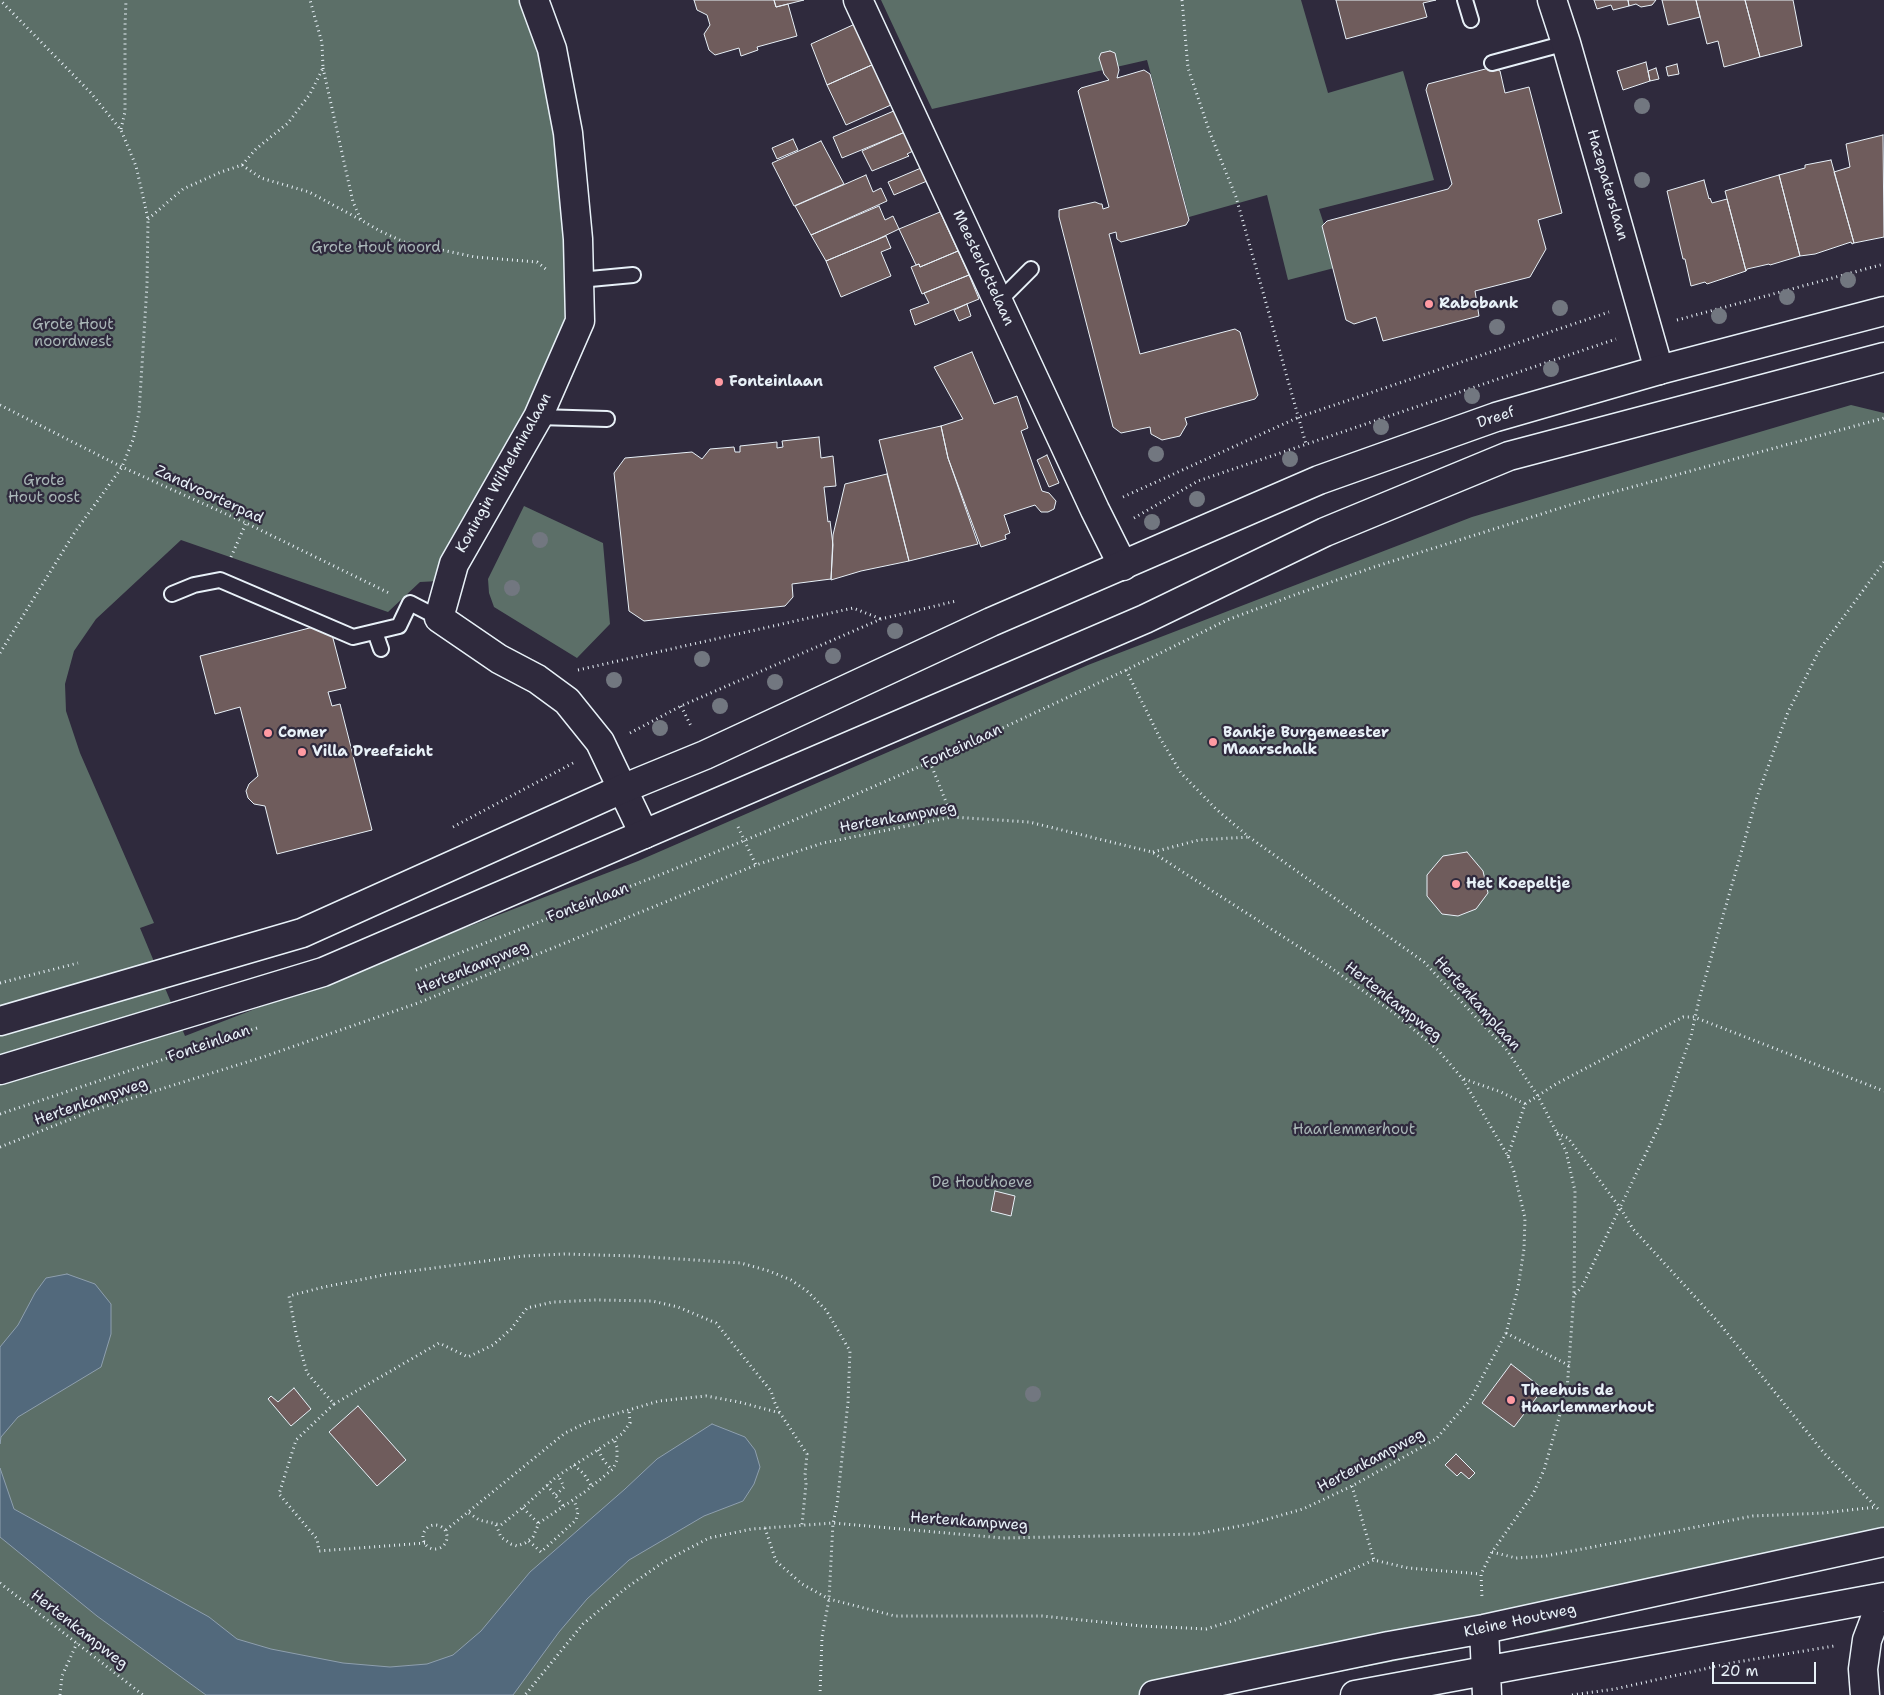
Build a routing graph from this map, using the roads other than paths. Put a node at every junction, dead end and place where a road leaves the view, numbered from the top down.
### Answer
1 (534, 0) edge
2 (858, 0) edge
3 (1465, 0) edge
4 (1552, 0) edge
5 (1471, 20) dead end
6 (1566, 43) junction
7 (1492, 63) dead end
8 (1031, 269) dead end
9 (633, 275) dead end
10 (579, 283) junction
11 (997, 298) junction
12 (1884, 311) edge
13 (1884, 357) edge
14 (1659, 370) junction
15 (538, 417) junction
16 (607, 419) dead end
17 (1123, 566) junction
18 (172, 594) dead end
19 (438, 618) junction
20 (375, 632) junction
21 (381, 649) dead end
22 (622, 789) junction
23 (644, 834) junction
24 (0, 1021) edge
25 (0, 1070) edge
26 (1884, 1542) edge
27 (1883, 1598) edge
28 (1484, 1629) junction
29 (1871, 1676) edge
30 (1485, 1683) edge
31 (1154, 1695) edge
32 (1355, 1695) edge

1 - 10 main road, Koningin Wilhelminalaan
2 - 11 main road, Meesterlottelaan
3 - 5 lane
4 - 6 main road, Hazepaterslaan
6 - 7 lane
6 - 14 main road, Hazepaterslaan
8 - 11 lane
9 - 10 lane
10 - 15 main road, Koningin Wilhelminalaan
11 - 17 main road, Meesterlottelaan
12 - 14 main road, Dreef
13 - 23 main road
14 - 17 main road, Dreef
15 - 16 lane
15 - 19 main road, Koningin Wilhelminalaan
17 - 22 main road
18 - 20 lane
19 - 20 lane
19 - 22 main road
20 - 21 lane
22 - 23 main road
22 - 24 main road
23 - 25 main road
26 - 28 main road, Kleine Houtweg
27 - 29 main road
27 - 30 main road
28 - 30 main road
28 - 31 main road, Kleine Houtweg
30 - 32 main road

